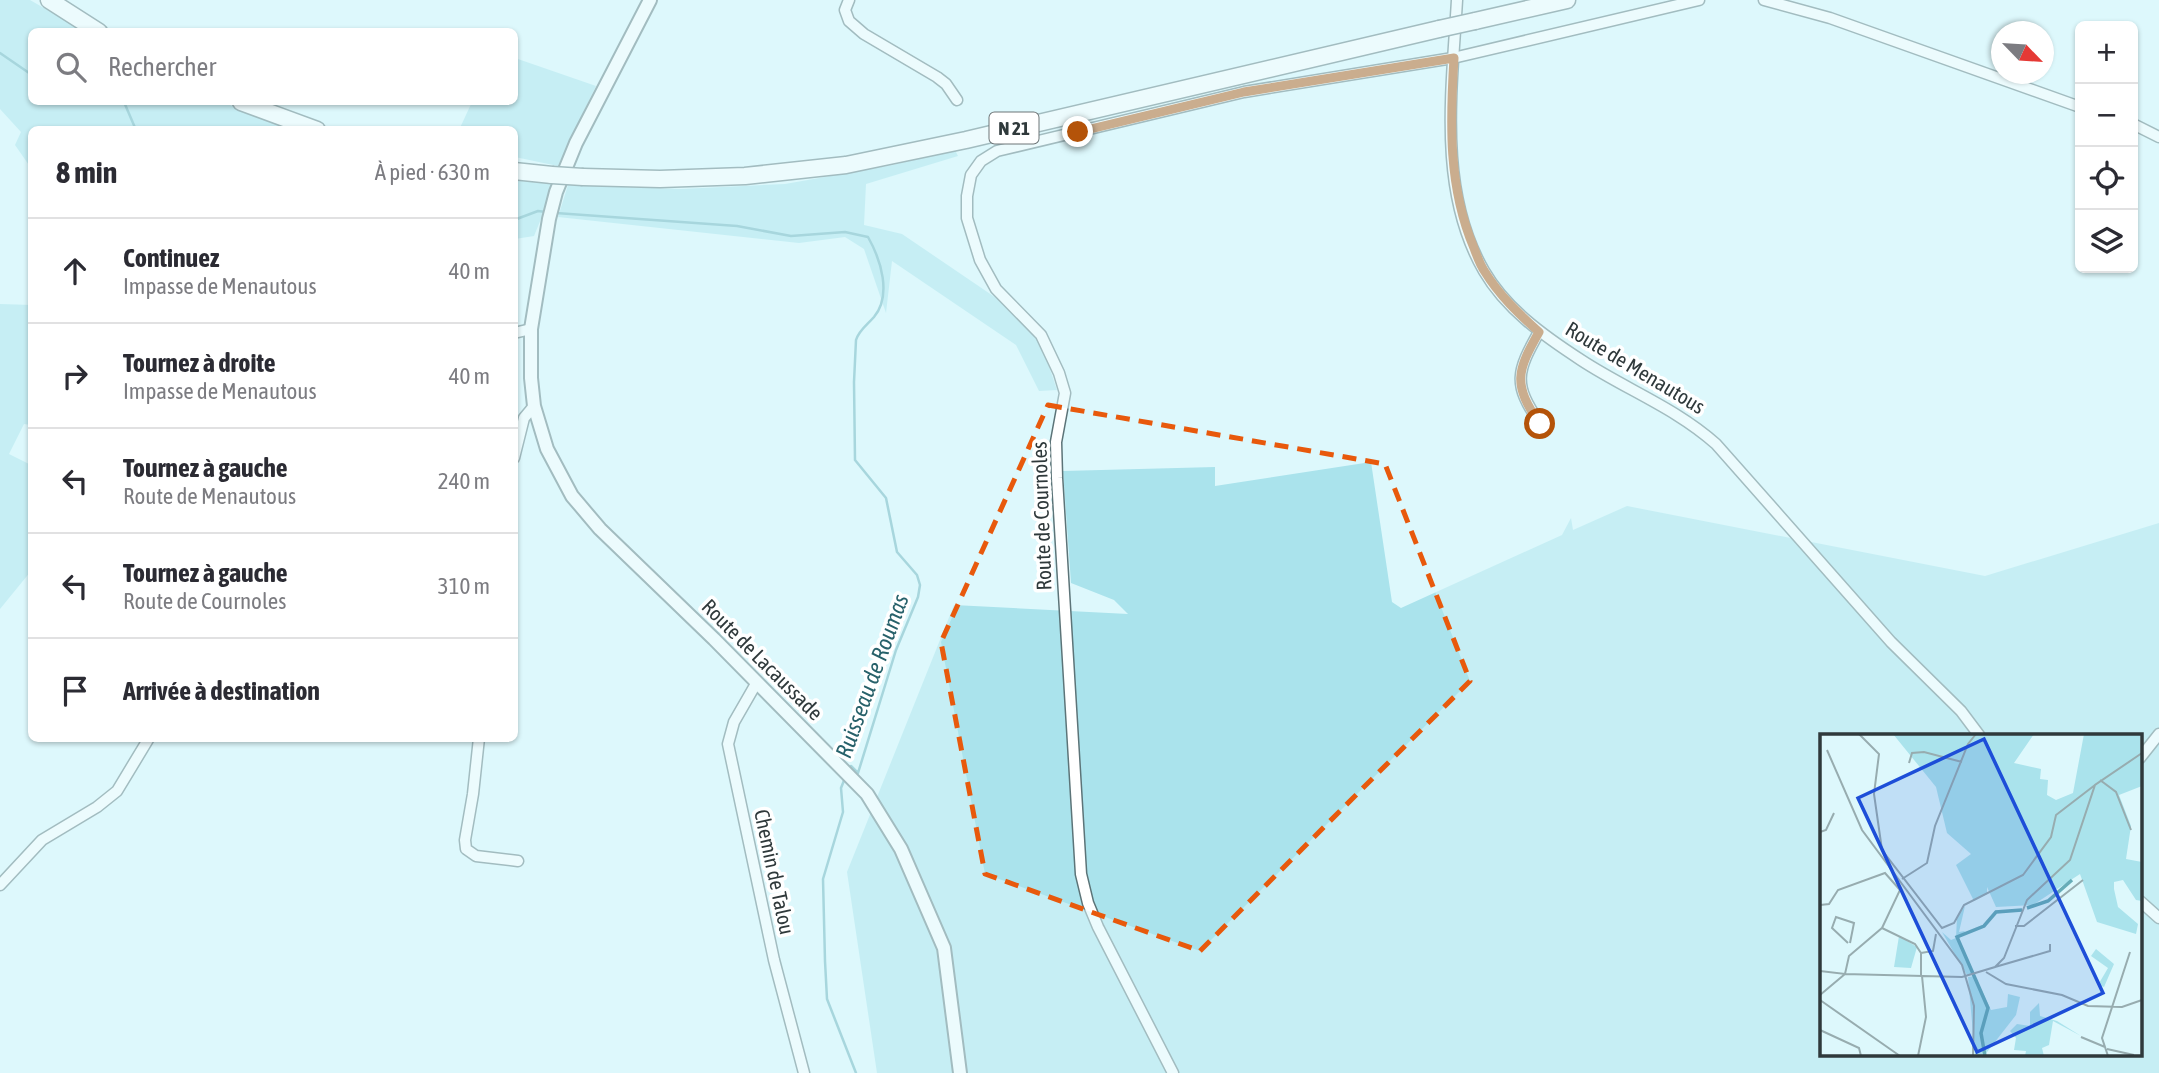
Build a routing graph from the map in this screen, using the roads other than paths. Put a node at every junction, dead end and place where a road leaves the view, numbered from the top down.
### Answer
1 (48, 0) edge
2 (650, 0) edge
3 (849, 0) edge
4 (1457, 0) edge
5 (1567, 0) edge
6 (1699, 0) edge
7 (1764, 0) edge
8 (93, 28) edge
9 (1454, 58) junction
10 (957, 100) dead end
11 (249, 105) edge
12 (2075, 105) edge
13 (306, 126) edge
14 (2138, 126) edge
15 (2159, 137) edge
16 (518, 171) edge
17 (531, 330) junction
18 (518, 332) edge
19 (1539, 332) junction
20 (534, 405) junction
21 (1540, 424) dead end
22 (518, 442) edge
23 (757, 682) junction
24 (1978, 734) edge
25 (2159, 734) edge
26 (147, 742) edge
27 (479, 742) edge
28 (2142, 755) edge
29 (518, 861) dead end
30 (0, 885) edge
31 (2142, 903) edge
32 (2159, 918) edge
33 (804, 1073) edge
34 (960, 1073) edge
35 (1173, 1073) edge

1 - 8 main road
2 - 17 street, Route de Lacaussade
3 - 10 street
4 - 9 street, Route de Menautous
5 - 16 main road, N 21, bridge
6 - 9 street, Route de Cournoles
7 - 12 street
9 - 19 street, Route de Menautous
9 - 35 street, Route de Cournoles
11 - 13 main road
14 - 15 street
17 - 18 street
17 - 20 street, Route de Lacaussade
19 - 21 street
19 - 24 street, Route de Menautous
20 - 22 street
20 - 23 street, Route de Lacaussade
23 - 33 street, Chemin de Talou
23 - 34 street, Route de Lacaussade
25 - 28 street
26 - 30 street
27 - 29 street
31 - 32 street

